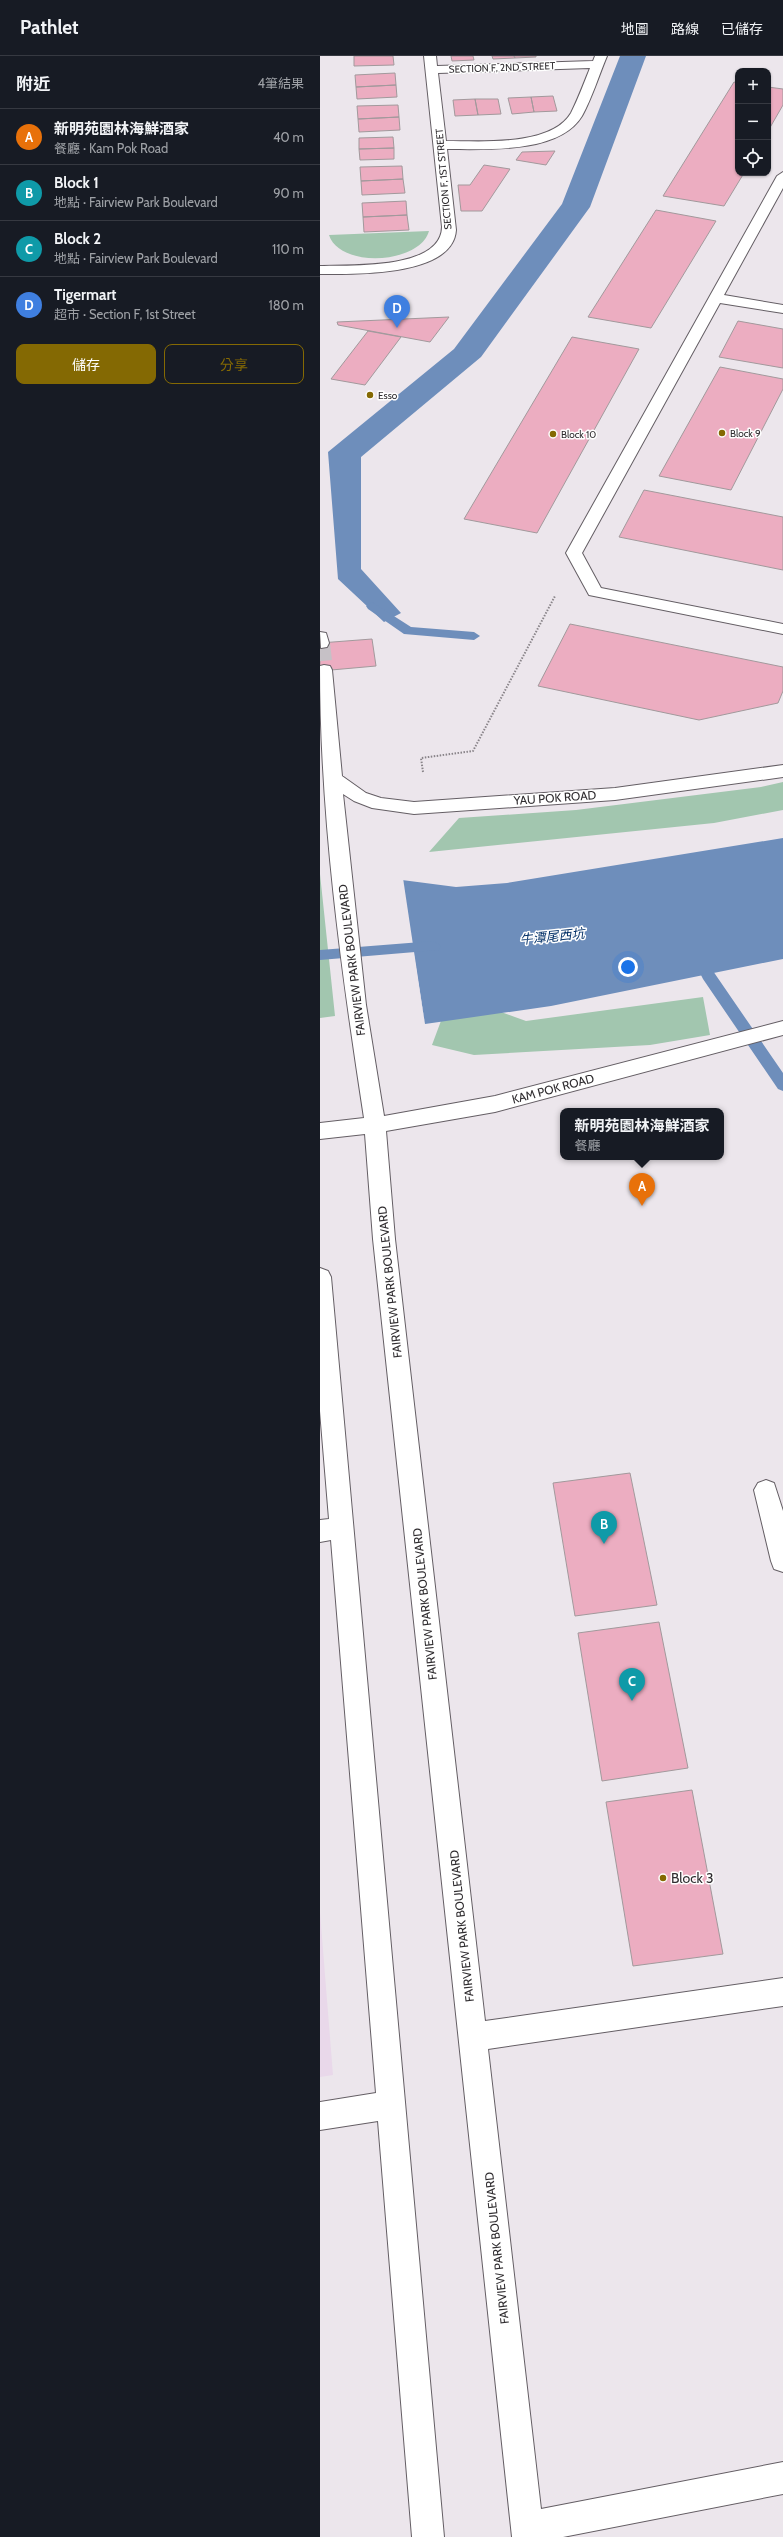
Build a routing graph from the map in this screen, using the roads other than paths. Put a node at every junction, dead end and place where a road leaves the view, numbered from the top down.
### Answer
1 (430, 56) edge
2 (599, 60) edge
3 (432, 70) junction
4 (440, 145) junction
5 (783, 176) edge
6 (320, 270) edge
7 (716, 298) junction
8 (783, 309) edge
9 (783, 629) edge
10 (324, 670) dead end
11 (324, 720) edge
12 (783, 771) edge
13 (333, 778) junction
14 (783, 1028) edge
15 (375, 1125) junction
16 (320, 1131) edge
17 (320, 1277) edge
18 (766, 1490) dead end
19 (332, 1530) edge
20 (783, 1561) edge
21 (783, 1992) edge
22 (474, 2037) junction
23 (392, 2105) junction
24 (320, 2116) edge
25 (783, 2478) edge
26 (528, 2532) edge
27 (428, 2537) edge

1 - 3 street, SECTION F, 1ST STREET
2 - 3 street, SECTION F, 2ND STREET
2 - 4 street
3 - 4 street, SECTION F, 1ST STREET
4 - 6 street, SECTION F, 1ST STREET
5 - 7 street
7 - 8 street
7 - 9 street
10 - 11 street, FAIRVIEW PARK BOULEVARD
11 - 13 street, FAIRVIEW PARK BOULEVARD
12 - 13 street, YAU POK ROAD
13 - 15 street, FAIRVIEW PARK BOULEVARD
14 - 15 street, KAM POK ROAD
15 - 16 street, KAM POK ROAD
15 - 22 street, FAIRVIEW PARK BOULEVARD
17 - 19 street
18 - 20 street
19 - 23 street
21 - 22 street
22 - 26 street, FAIRVIEW PARK BOULEVARD
23 - 24 street
23 - 27 street
25 - 26 street

